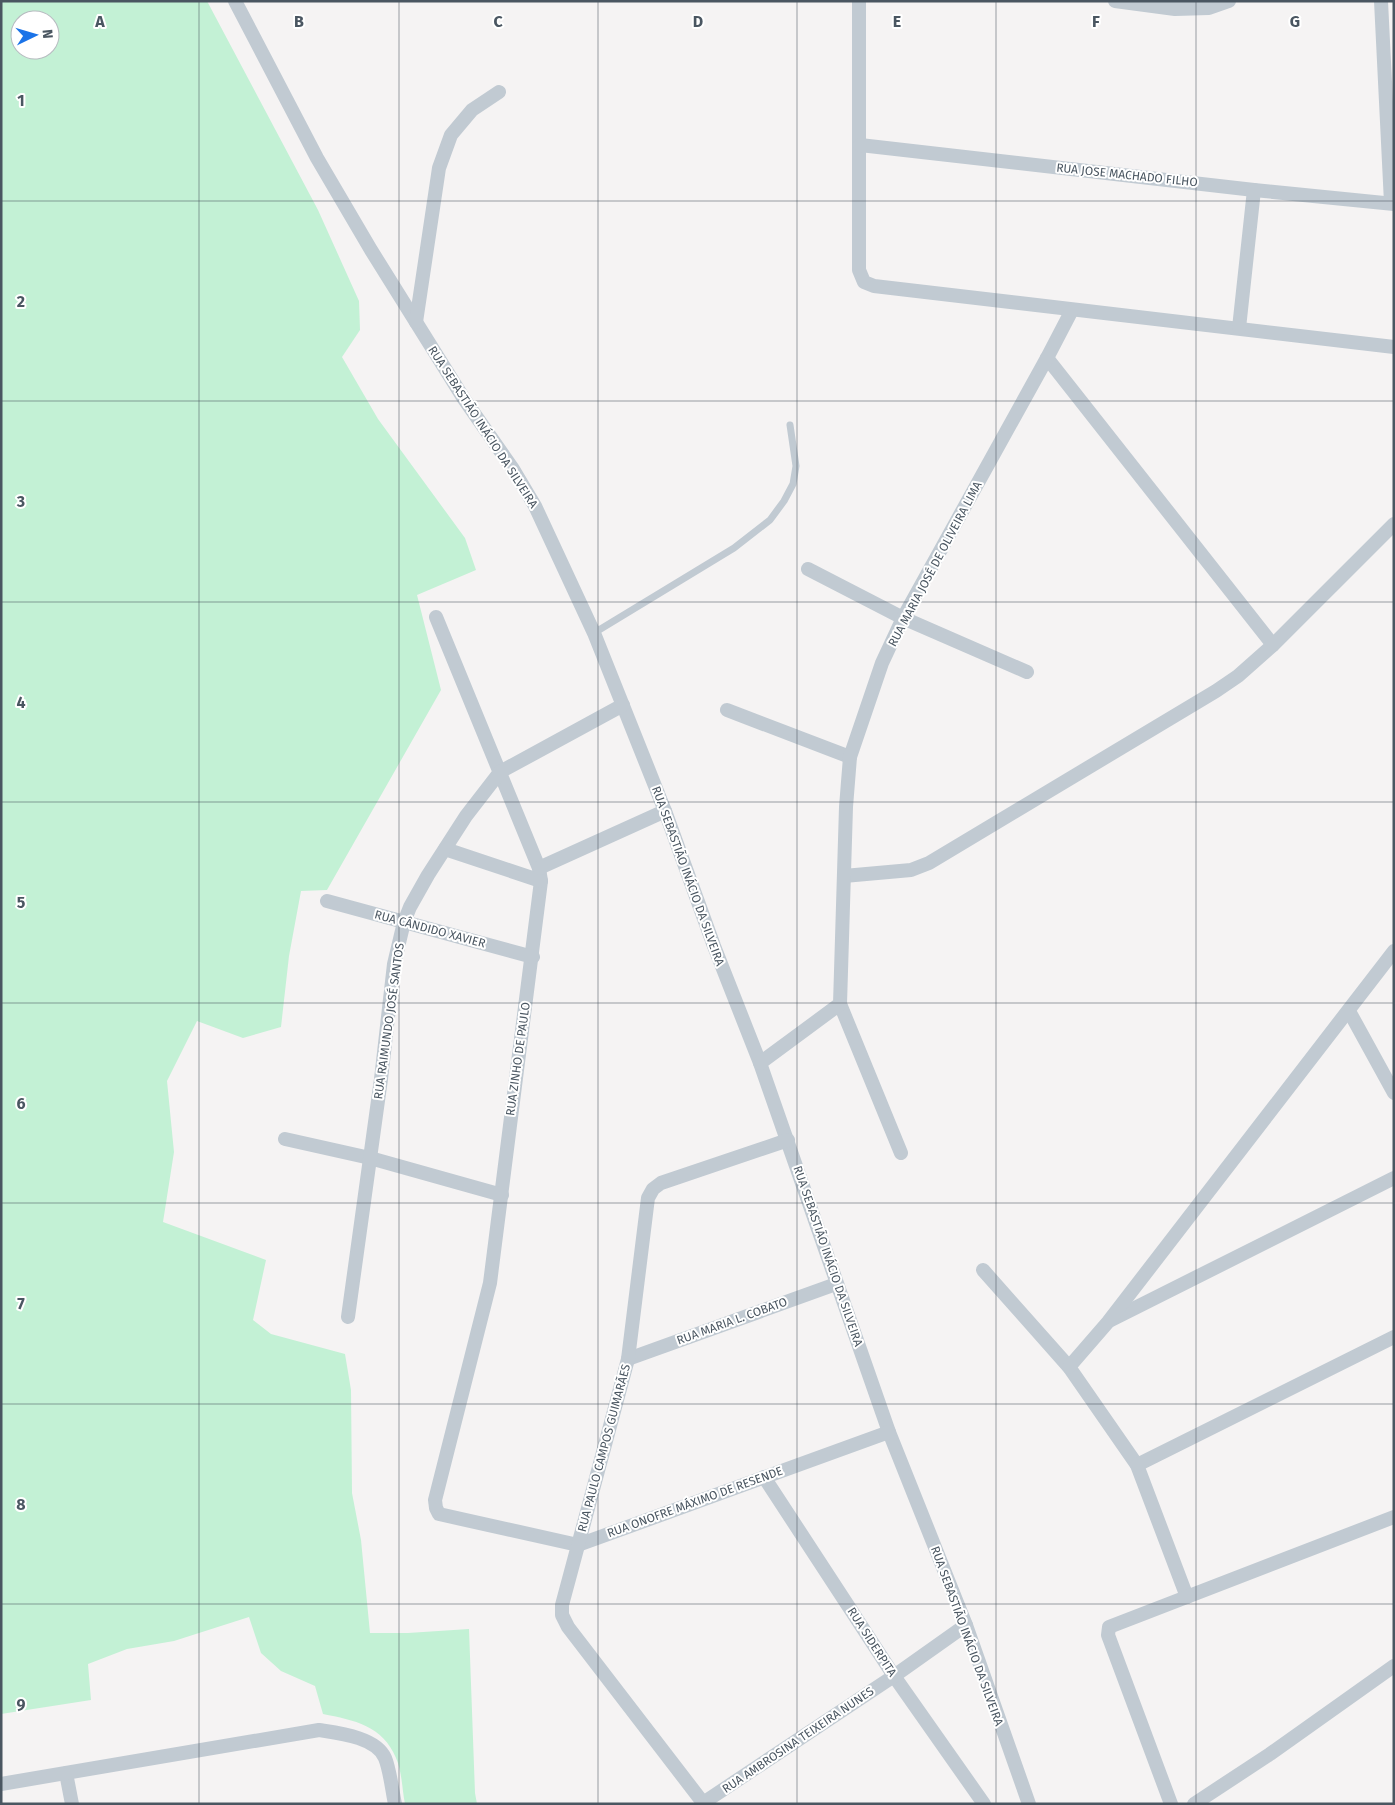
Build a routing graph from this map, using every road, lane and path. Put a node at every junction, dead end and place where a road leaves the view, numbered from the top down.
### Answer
1 (235, 1) edge
2 (859, 1) edge
3 (1115, 1) edge
4 (1229, 1) edge
5 (1381, 1) edge
6 (499, 92) dead end
7 (860, 145) junction
8 (1254, 190) junction
9 (1392, 203) edge
10 (1072, 310) junction
11 (416, 322) junction
12 (1238, 328) junction
13 (1394, 347) edge
14 (1048, 358) junction
15 (790, 425) dead end
16 (1394, 524) edge
17 (808, 569) dead end
18 (436, 617) dead end
19 (903, 618) junction
20 (594, 633) junction
21 (1273, 645) junction
22 (1027, 672) dead end
23 (623, 705) junction
24 (727, 710) dead end
25 (850, 757) junction
26 (500, 772) junction
27 (665, 811) junction
28 (445, 849) junction
29 (540, 875) junction
30 (844, 876) junction
31 (327, 901) dead end
32 (404, 922) junction
33 (1394, 951) edge
34 (533, 956) junction
35 (840, 1004) junction
36 (1349, 1010) junction
37 (760, 1063) junction
38 (1394, 1093) edge
39 (285, 1139) dead end
40 (788, 1140) junction
41 (901, 1153) dead end
42 (370, 1158) junction
43 (1394, 1178) edge
44 (502, 1195) junction
45 (983, 1270) dead end
46 (836, 1284) junction
47 (348, 1317) dead end
48 (1108, 1322) junction
49 (1394, 1337) edge
50 (628, 1359) junction
51 (1070, 1367) junction
52 (890, 1432) junction
53 (1137, 1465) junction
54 (764, 1477) junction
55 (1394, 1516) edge
56 (578, 1545) junction
57 (1187, 1597) junction
58 (966, 1625) junction
59 (1394, 1666) edge
60 (894, 1676) junction
61 (66, 1773) junction
62 (1, 1784) edge
63 (704, 1803) edge
64 (983, 1803) edge
65 (72, 1804) edge
66 (394, 1804) edge
67 (1028, 1804) edge
68 (1171, 1804) edge
69 (1194, 1804) edge

1 - 11 street, RUA SEBASTIÃO INÁCIO DA SILVEIRA
2 - 7 street
3 - 4 street
5 - 9 street
6 - 11 street
7 - 8 street, RUA JOSE MACHADO FILHO
7 - 10 street
8 - 9 street, RUA JOSE MACHADO FILHO
8 - 12 street
10 - 12 street
10 - 14 street, RUA MARIA JOSÉ DE OLIVEIRA LIMA
11 - 20 street, RUA SEBASTIÃO INÁCIO DA SILVEIRA
12 - 13 street
14 - 19 street, RUA MARIA JOSÉ DE OLIVEIRA LIMA
14 - 21 street
15 - 20 lane
16 - 21 street
17 - 19 street
18 - 26 street, RUA ZINHO DE PAULO
19 - 22 street
19 - 25 street, RUA MARIA JOSÉ DE OLIVEIRA LIMA
20 - 23 street, RUA SEBASTIÃO INÁCIO DA SILVEIRA
21 - 30 street
23 - 26 street, RUA RAIMUNDO JOSÉ SANTOS
23 - 27 street, RUA SEBASTIÃO INÁCIO DA SILVEIRA
24 - 25 street
25 - 30 street, RUA MARIA JOSÉ DE OLIVEIRA LIMA
26 - 28 street, RUA RAIMUNDO JOSÉ SANTOS
26 - 29 street, RUA ZINHO DE PAULO
27 - 29 street
27 - 37 street, RUA SEBASTIÃO INÁCIO DA SILVEIRA
28 - 29 street
28 - 32 street, RUA RAIMUNDO JOSÉ SANTOS
29 - 34 street, RUA ZINHO DE PAULO
30 - 35 street, RUA MARIA JOSÉ DE OLIVEIRA LIMA
31 - 32 street, RUA CÂNDIDO XAVIER
32 - 34 street, RUA CÂNDIDO XAVIER
32 - 42 street, RUA RAIMUNDO JOSÉ SANTOS
33 - 36 street
34 - 44 street, RUA ZINHO DE PAULO
35 - 37 street
35 - 41 street
36 - 38 street
36 - 48 street
37 - 40 street, RUA SEBASTIÃO INÁCIO DA SILVEIRA
39 - 42 street
40 - 46 street, RUA SEBASTIÃO INÁCIO DA SILVEIRA
40 - 50 street, RUA PAULO CAMPOS GUIMARÃES
42 - 44 street
42 - 47 street, RUA RAIMUNDO JOSÉ SANTOS
43 - 48 street
44 - 56 street, RUA ZINHO DE PAULO
45 - 51 street
46 - 50 street, RUA MARIA L. COBATO
46 - 52 street, RUA SEBASTIÃO INÁCIO DA SILVEIRA
48 - 51 street
49 - 53 street
50 - 56 street, RUA PAULO CAMPOS GUIMARÃES
51 - 53 street
52 - 54 street, RUA ONOFRE MÁXIMO DE RESENDE
52 - 58 street, RUA SEBASTIÃO INÁCIO DA SILVEIRA
53 - 57 street
54 - 56 street, RUA ONOFRE MÁXIMO DE RESENDE
54 - 60 street, RUA SIDERPITA
55 - 57 street
56 - 63 street, RUA PAULO CAMPOS GUIMARÃES
57 - 68 street
58 - 60 street, RUA AMBROSINA TEIXEIRA NUNES
58 - 67 street, RUA SEBASTIÃO INÁCIO DA SILVEIRA
59 - 69 street
60 - 63 street, RUA AMBROSINA TEIXEIRA NUNES
60 - 64 street, RUA SIDERPITA
61 - 62 street
61 - 65 street
61 - 66 street

